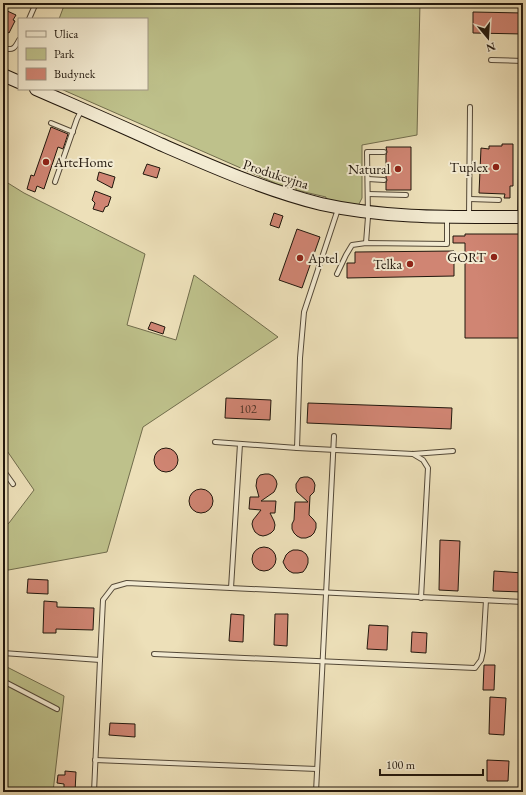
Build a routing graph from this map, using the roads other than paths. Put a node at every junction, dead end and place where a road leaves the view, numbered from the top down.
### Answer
1 (36, 3) edge
2 (28, 18) edge
3 (18, 42) edge
4 (3, 48) edge
5 (491, 60) dead end
6 (523, 61) edge
7 (3, 75) edge
8 (18, 82) edge
9 (38, 90) edge
10 (470, 107) dead end
11 (82, 109) junction
12 (51, 123) dead end
13 (73, 132) junction
14 (523, 145) edge
15 (384, 152) dead end
16 (368, 179) junction
17 (384, 180) dead end
18 (55, 182) dead end
19 (368, 194) junction
20 (522, 194) edge
21 (406, 195) dead end
22 (470, 199) junction
23 (499, 200) dead end
24 (339, 207) junction
25 (368, 212) junction
26 (447, 217) junction
27 (469, 217) junction
28 (521, 218) edge
29 (366, 243) junction
30 (337, 274) dead end
31 (334, 436) dead end
32 (215, 442) dead end
33 (240, 444) junction
34 (296, 448) junction
35 (333, 450) junction
36 (453, 451) dead end
37 (413, 454) junction
38 (3, 470) edge
39 (14, 484) dead end
40 (231, 588) junction
41 (326, 593) junction
42 (421, 598) junction
43 (486, 600) junction
44 (523, 602) edge
45 (3, 653) edge
46 (154, 654) dead end
47 (100, 660) junction
48 (322, 661) junction
49 (3, 681) edge
50 (57, 709) dead end
51 (96, 760) junction
52 (317, 769) junction
53 (94, 792) edge
54 (316, 792) edge

1 - 2 lane
3 - 4 lane
5 - 6 lane
7 - 8 street
9 - 11 street, Produkcyjna
10 - 22 lane
11 - 13 lane
11 - 24 street, Produkcyjna
12 - 13 lane
13 - 18 lane
14 - 20 lane
15 - 16 lane
16 - 17 lane
16 - 19 lane
19 - 21 lane
19 - 25 lane
20 - 28 lane
22 - 23 lane
22 - 27 lane
24 - 25 street, Produkcyjna
24 - 34 lane
25 - 26 street, Produkcyjna
25 - 29 lane
26 - 27 street, Produkcyjna
26 - 29 lane
27 - 28 street, Produkcyjna
29 - 30 lane
31 - 35 lane
32 - 33 lane
33 - 34 lane
33 - 40 lane
34 - 35 lane
35 - 37 lane
35 - 41 lane
36 - 37 lane
37 - 42 lane
38 - 39 lane
40 - 41 lane
40 - 47 lane
41 - 42 lane
41 - 48 lane
42 - 43 lane
43 - 44 lane
43 - 48 lane
45 - 47 lane
46 - 48 lane
47 - 51 lane
48 - 52 lane
49 - 50 lane
51 - 52 lane
51 - 53 lane
52 - 54 lane

